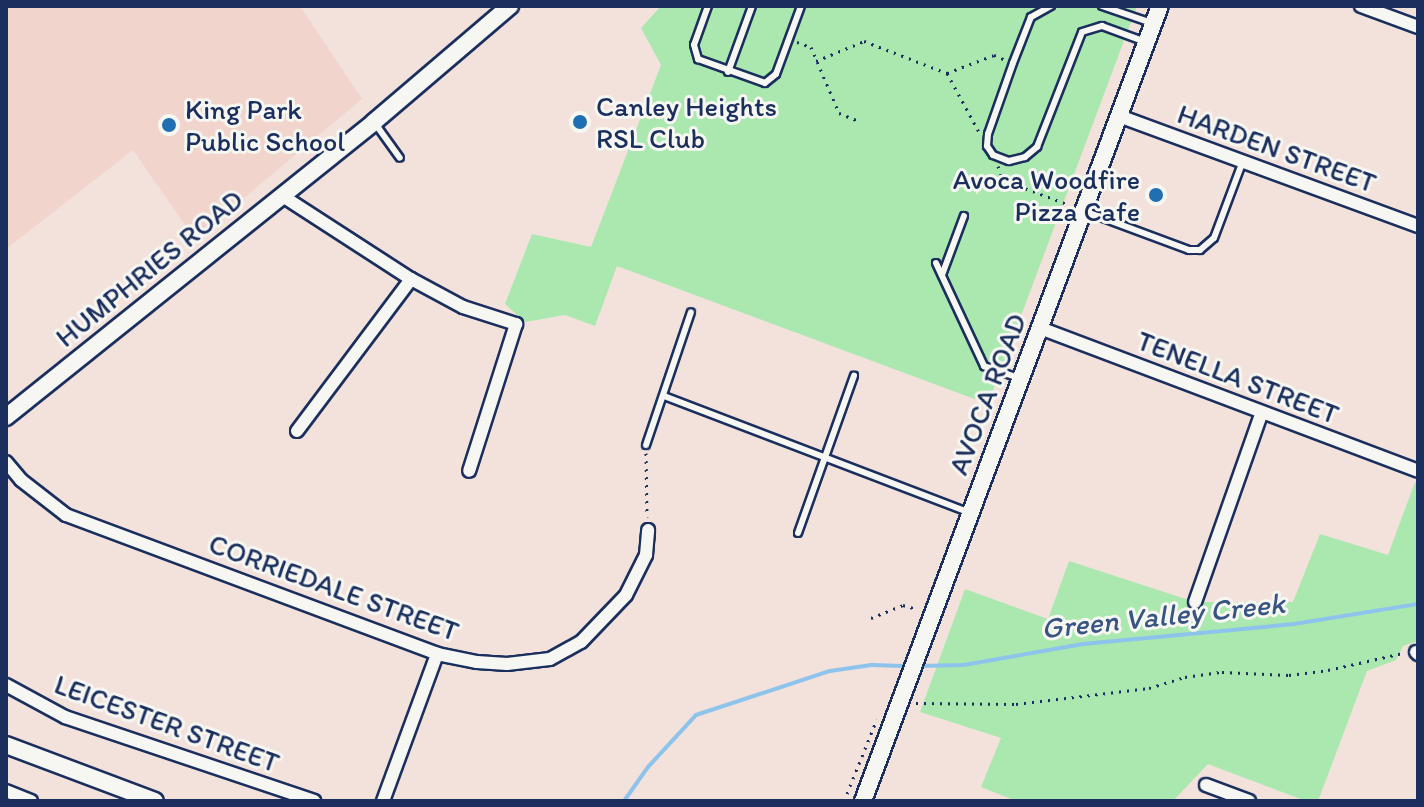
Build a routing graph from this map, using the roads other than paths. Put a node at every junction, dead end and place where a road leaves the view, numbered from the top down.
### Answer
1 (510, 6) edge
2 (708, 6) edge
3 (752, 6) edge
4 (801, 6) edge
5 (1051, 6) edge
6 (1102, 6) edge
7 (1160, 6) edge
8 (1361, 6) edge
9 (1153, 24) junction
10 (1418, 27) edge
11 (1146, 42) junction
12 (728, 72) junction
13 (1119, 116) junction
14 (374, 122) junction
15 (400, 158) dead end
16 (1243, 160) junction
17 (281, 195) junction
18 (1084, 211) junction
19 (964, 216) dead end
20 (1418, 226) edge
21 (936, 263) dead end
22 (942, 275) junction
23 (411, 279) junction
24 (691, 312) dead end
25 (1040, 328) junction
26 (854, 376) dead end
27 (1021, 379) junction
28 (664, 396) junction
29 (1262, 412) junction
30 (6, 417) edge
31 (297, 431) dead end
32 (646, 445) road end
33 (826, 457) junction
34 (6, 462) edge
35 (469, 471) dead end
36 (1418, 471) edge
37 (970, 513) junction
38 (648, 530) road end
39 (798, 533) dead end
40 (1195, 602) dead end
41 (437, 654) junction
42 (6, 685) edge
43 (6, 745) edge
44 (1206, 785) dead end
45 (6, 791) edge
46 (31, 801) edge
47 (155, 801) edge
48 (314, 801) edge
49 (383, 801) edge
50 (863, 801) edge
51 (1249, 801) edge

1 - 14 main road, HUMPHRIES ROAD
2 - 12 lane
3 - 12 lane
4 - 12 lane
5 - 11 lane
6 - 9 lane
7 - 9 main road, AVOCA ROAD
8 - 10 street
9 - 11 main road, AVOCA ROAD
11 - 13 main road, AVOCA ROAD
13 - 16 street, HARDEN STREET
13 - 18 main road, AVOCA ROAD
14 - 15 lane
14 - 17 main road, HUMPHRIES ROAD
16 - 18 lane
16 - 20 street, HARDEN STREET
17 - 23 street
17 - 30 main road, HUMPHRIES ROAD
18 - 25 main road, AVOCA ROAD
19 - 22 lane
21 - 22 lane
22 - 27 lane
23 - 31 street
23 - 35 street
24 - 28 lane
25 - 27 main road, AVOCA ROAD
25 - 29 street, TENELLA STREET
26 - 33 lane
27 - 37 main road, AVOCA ROAD
28 - 32 lane
28 - 33 lane
29 - 36 street, TENELLA STREET
29 - 40 street
33 - 37 lane
33 - 39 lane
34 - 41 street, CORRIEDALE STREET
37 - 50 main road, AVOCA ROAD
38 - 41 street, CORRIEDALE STREET
41 - 49 street
42 - 48 street, LEICESTER STREET
43 - 47 main road
44 - 51 street
45 - 46 street

